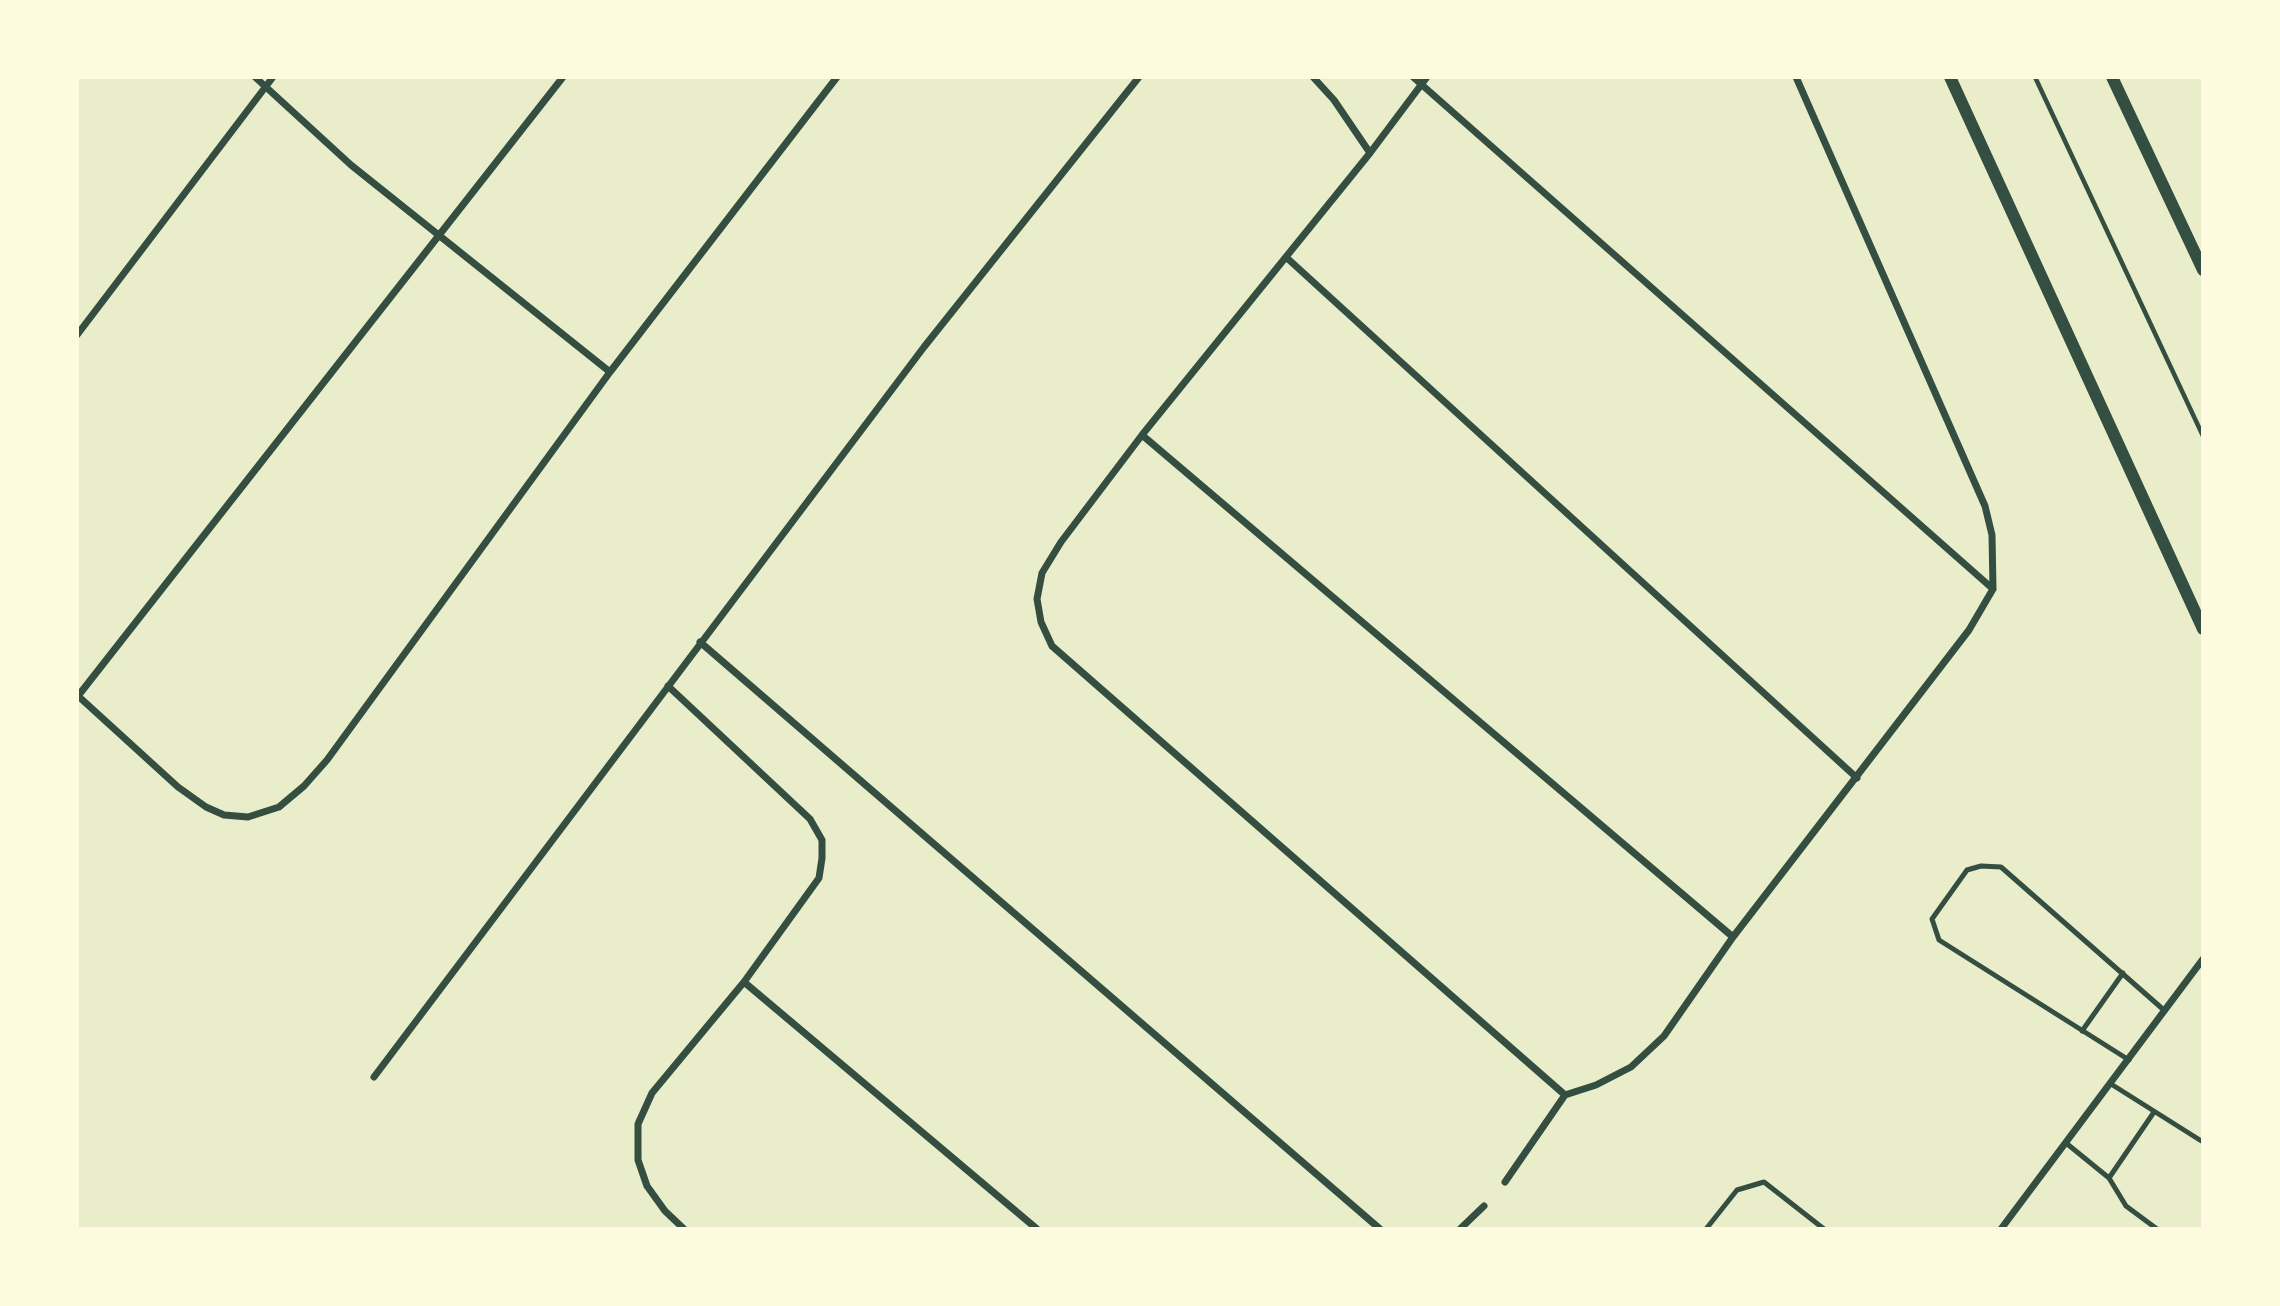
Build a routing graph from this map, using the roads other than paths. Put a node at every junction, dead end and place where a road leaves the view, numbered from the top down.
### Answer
1 (255, 77) edge
2 (273, 77) edge
3 (563, 77) edge
4 (837, 77) edge
5 (1139, 77) edge
6 (1313, 77) edge
7 (1413, 77) edge
8 (1796, 77) edge
9 (1951, 77) edge
10 (2112, 77) edge
11 (1424, 80) edge
12 (264, 88) junction
13 (1370, 153) junction
14 (440, 234) junction
15 (1287, 258) junction
16 (2203, 270) edge
17 (77, 335) edge
18 (610, 372) junction
19 (1142, 435) junction
20 (1993, 589) junction
21 (2203, 629) edge
22 (700, 642) junction
23 (667, 685) junction
24 (77, 695) edge
25 (1857, 778) junction
26 (1733, 937) junction
27 (2203, 958) edge
28 (2203, 964) edge
29 (2196, 970) junction
30 (2123, 973) junction
31 (744, 982) junction
32 (2165, 1011) junction
33 (2082, 1031) junction
34 (2129, 1060) junction
35 (374, 1077) dead end
36 (2111, 1084) junction
37 (1565, 1095) junction
38 (2154, 1112) junction
39 (2203, 1142) edge
40 (2066, 1143) junction
41 (2109, 1178) junction
42 (1505, 1182) dead end
43 (1484, 1206) dead end
44 (684, 1229) edge
45 (1037, 1229) edge
46 (1380, 1229) edge
47 (1460, 1229) edge
48 (1706, 1229) edge
49 (1824, 1229) edge
50 (2001, 1229) edge
51 (2157, 1229) edge

1 - 12 street
2 - 12 street
3 - 14 street
4 - 18 street
5 - 22 street
6 - 13 street
7 - 11 street
8 - 20 street
9 - 21 street
10 - 16 street
11 - 13 street
11 - 20 street
12 - 14 street
12 - 17 street
13 - 15 street
14 - 18 street
14 - 24 street
15 - 19 street
15 - 25 street
18 - 24 street
19 - 26 street
19 - 37 street
20 - 25 street
22 - 23 street
22 - 46 street
23 - 31 street
23 - 35 street
25 - 26 street
26 - 37 street
27 - 29 street
28 - 29 street
29 - 32 street
30 - 32 lane
30 - 33 lane
30 - 33 lane
31 - 44 street
31 - 45 street
32 - 34 street
33 - 34 lane
34 - 36 street
36 - 38 lane
36 - 40 street
37 - 42 street
38 - 39 lane
38 - 41 lane
40 - 41 lane
40 - 50 street
41 - 51 lane
43 - 47 street
48 - 49 lane

